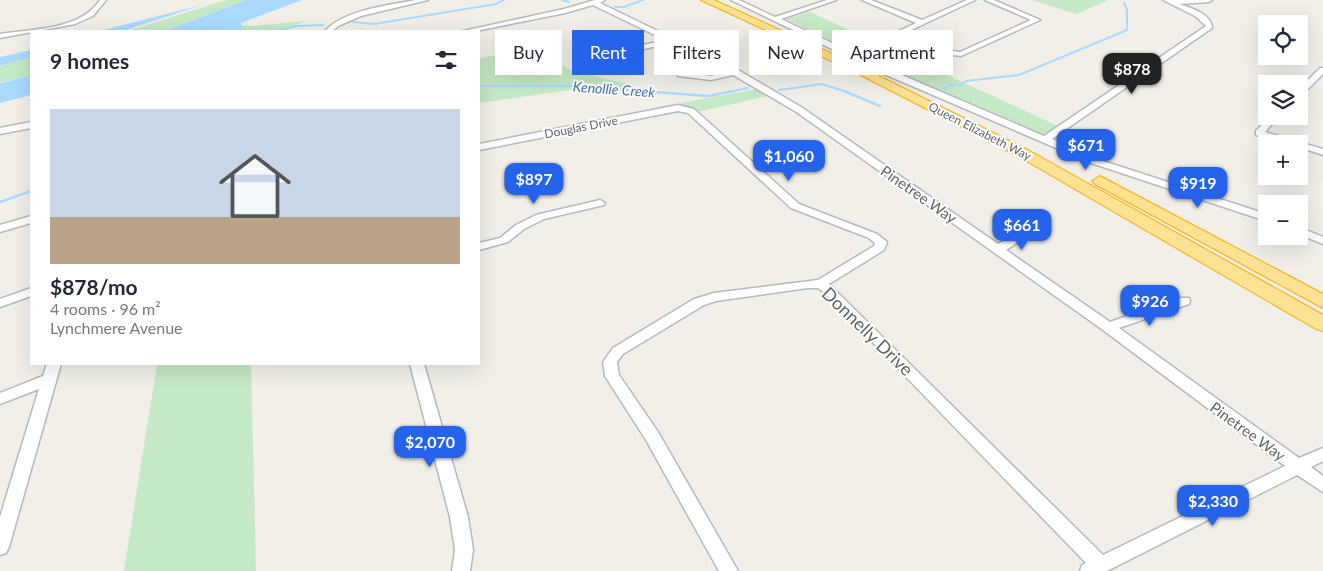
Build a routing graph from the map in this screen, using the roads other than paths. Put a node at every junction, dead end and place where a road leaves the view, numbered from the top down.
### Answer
1 (103, 0) edge
2 (425, 0) edge
3 (602, 0) edge
4 (706, 0) edge
5 (718, 0) edge
6 (734, 0) edge
7 (833, 0) edge
8 (865, 0) edge
9 (972, 0) edge
10 (988, 0) edge
11 (1209, 0) edge
12 (1167, 1) edge
13 (595, 3) junction
14 (775, 19) junction
15 (920, 22) junction
16 (37, 30) edge
17 (329, 30) edge
18 (472, 30) edge
19 (30, 31) edge
20 (654, 32) edge
21 (0, 36) edge
22 (1323, 70) edge
23 (739, 74) edge
24 (687, 75) edge
25 (720, 75) edge
26 (1308, 84) edge
27 (30, 125) edge
28 (1266, 125) edge
29 (0, 131) edge
30 (1269, 135) edge
31 (1045, 140) junction
32 (1308, 147) edge
33 (480, 148) edge
34 (1323, 152) edge
35 (600, 203) dead end
36 (1258, 215) edge
37 (30, 219) edge
38 (0, 229) edge
39 (1030, 230) dead end
40 (1308, 234) edge
41 (1323, 241) edge
42 (480, 247) edge
43 (999, 249) junction
44 (821, 284) junction
45 (30, 292) edge
46 (1184, 301) dead end
47 (0, 302) edge
48 (1319, 317) edge
49 (1108, 327) junction
50 (418, 365) edge
51 (52, 371) edge
52 (0, 399) edge
53 (1323, 454) edge
54 (1297, 466) junction
55 (1323, 485) edge
56 (7, 504) edge
57 (0, 547) edge
58 (1095, 568) edge
59 (461, 571) edge
60 (729, 571) edge

1 - 16 street
2 - 17 street
3 - 13 street
4 - 48 highway, Queen Elizabeth Way
5 - 48 highway, Queen Elizabeth Way
6 - 14 street
7 - 14 street
8 - 15 street
9 - 15 street
10 - 15 street
11 - 12 street
12 - 31 street
13 - 18 street
13 - 20 street, Pinetree Way
14 - 31 street
19 - 21 street
22 - 26 street
23 - 43 street, Pinetree Way
24 - 25 street
27 - 29 street
28 - 30 street
31 - 36 street
32 - 34 street
33 - 44 street, Douglas Drive
35 - 42 street
37 - 38 street
39 - 43 street
40 - 41 street
43 - 49 street, Pinetree Way
44 - 58 street, Donnelly Drive
44 - 60 street, Donnelly Drive
45 - 47 street
46 - 49 street
49 - 54 street, Pinetree Way
50 - 59 street
51 - 52 street
51 - 56 street
53 - 54 street
54 - 55 street, Pinetree Way
54 - 58 street
56 - 57 street

